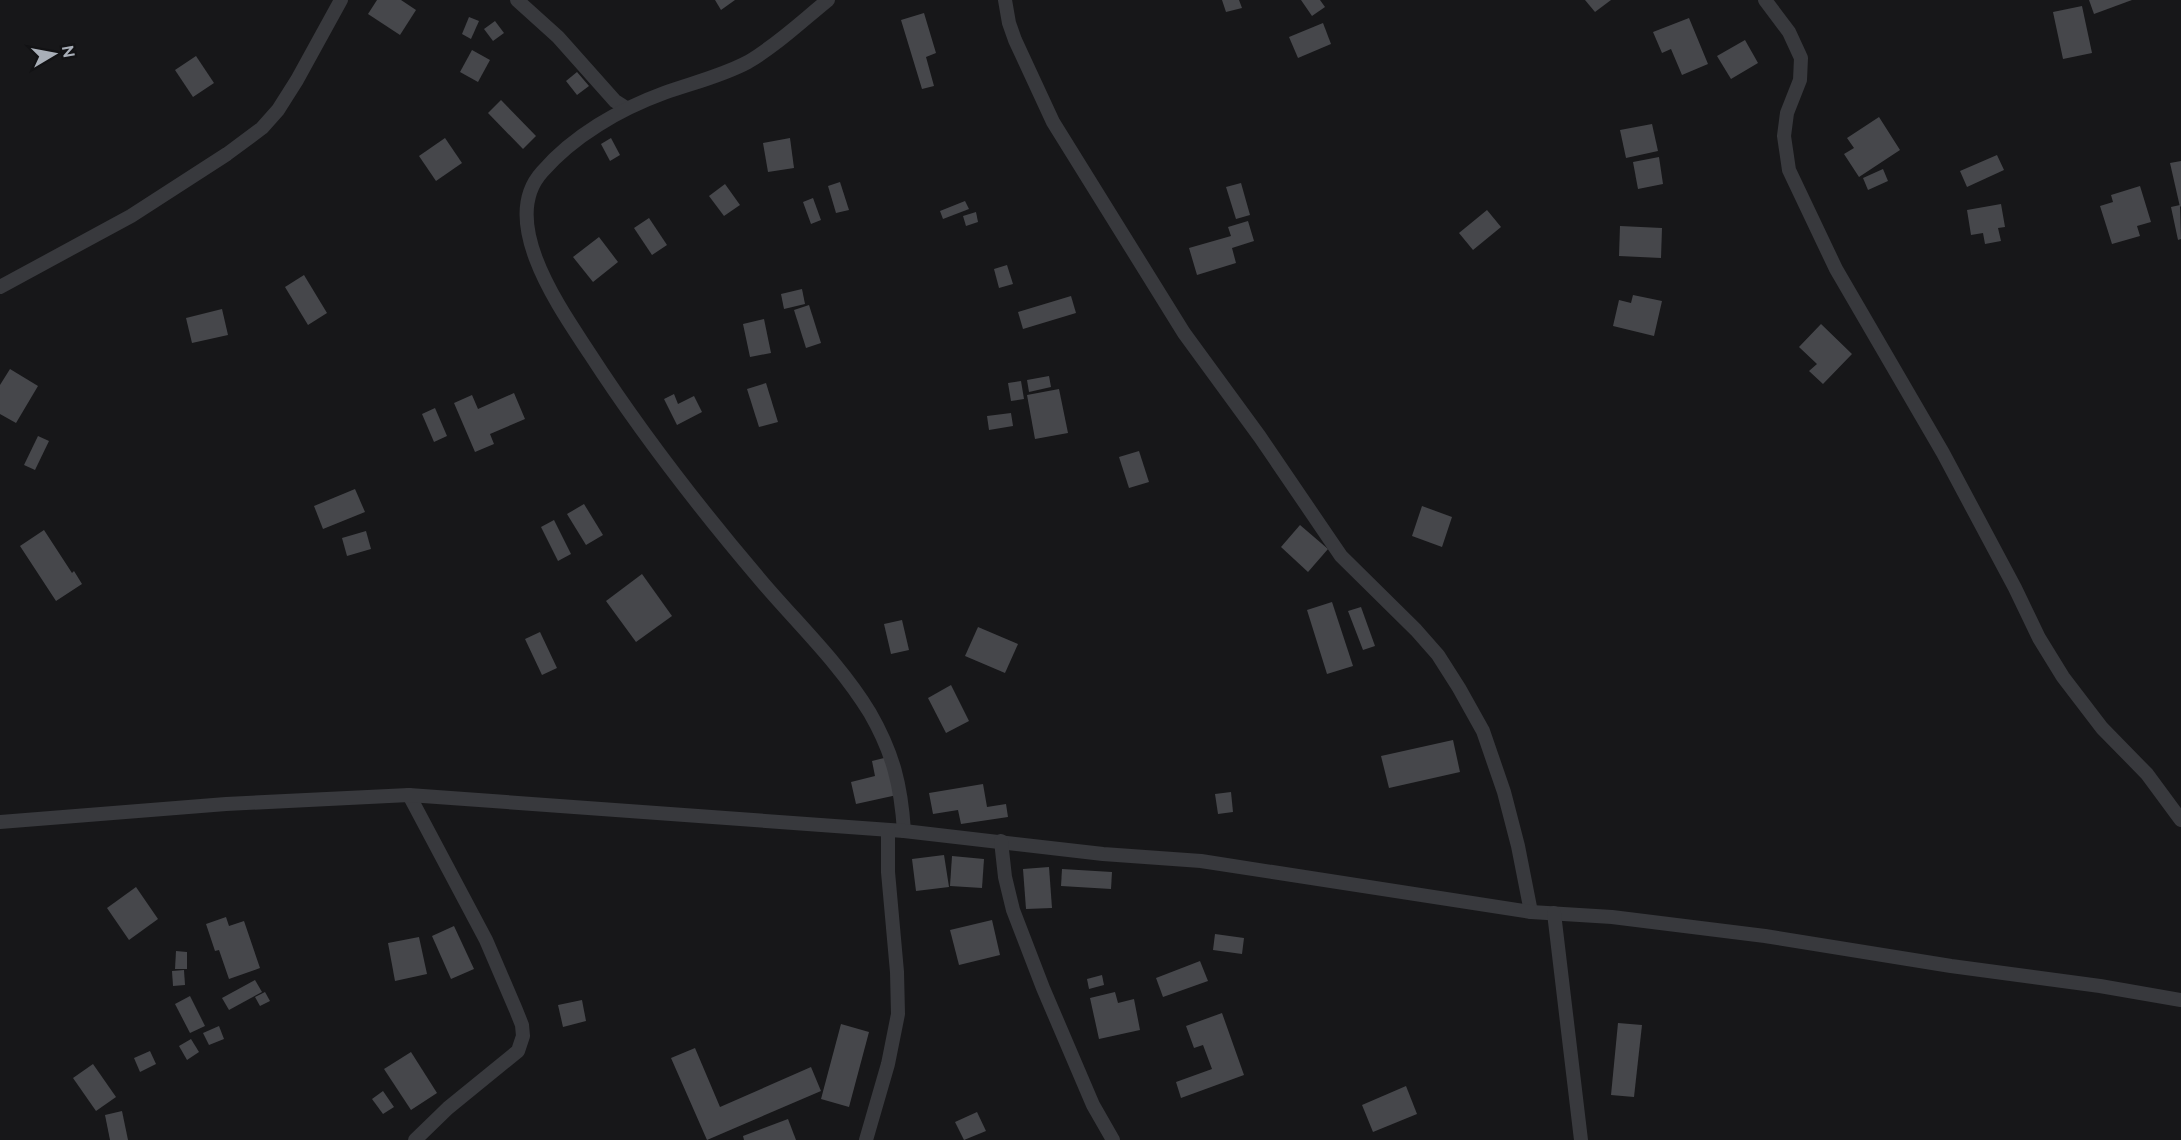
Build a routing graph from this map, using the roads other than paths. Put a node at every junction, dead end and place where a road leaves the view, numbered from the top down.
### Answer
1 (341, 0) edge
2 (517, 0) edge
3 (828, 0) edge
4 (1005, 0) edge
5 (1766, 0) edge
6 (626, 108) junction
7 (0, 287) edge
8 (409, 795) junction
9 (2181, 820) edge
10 (0, 822) edge
11 (888, 830) junction
12 (904, 831) junction
13 (1002, 841) junction
14 (1531, 912) junction
15 (1554, 913) junction
16 (2181, 1000) edge
17 (415, 1140) edge
18 (866, 1140) edge
19 (1113, 1140) edge
20 (1581, 1140) edge

1 - 7 street
2 - 6 street
3 - 6 street
4 - 14 street
5 - 9 street
6 - 12 street
8 - 10 street
8 - 11 street
8 - 17 street
11 - 12 street
11 - 18 street
12 - 13 street
13 - 14 street
13 - 19 street
14 - 15 street
15 - 16 street
15 - 20 street

